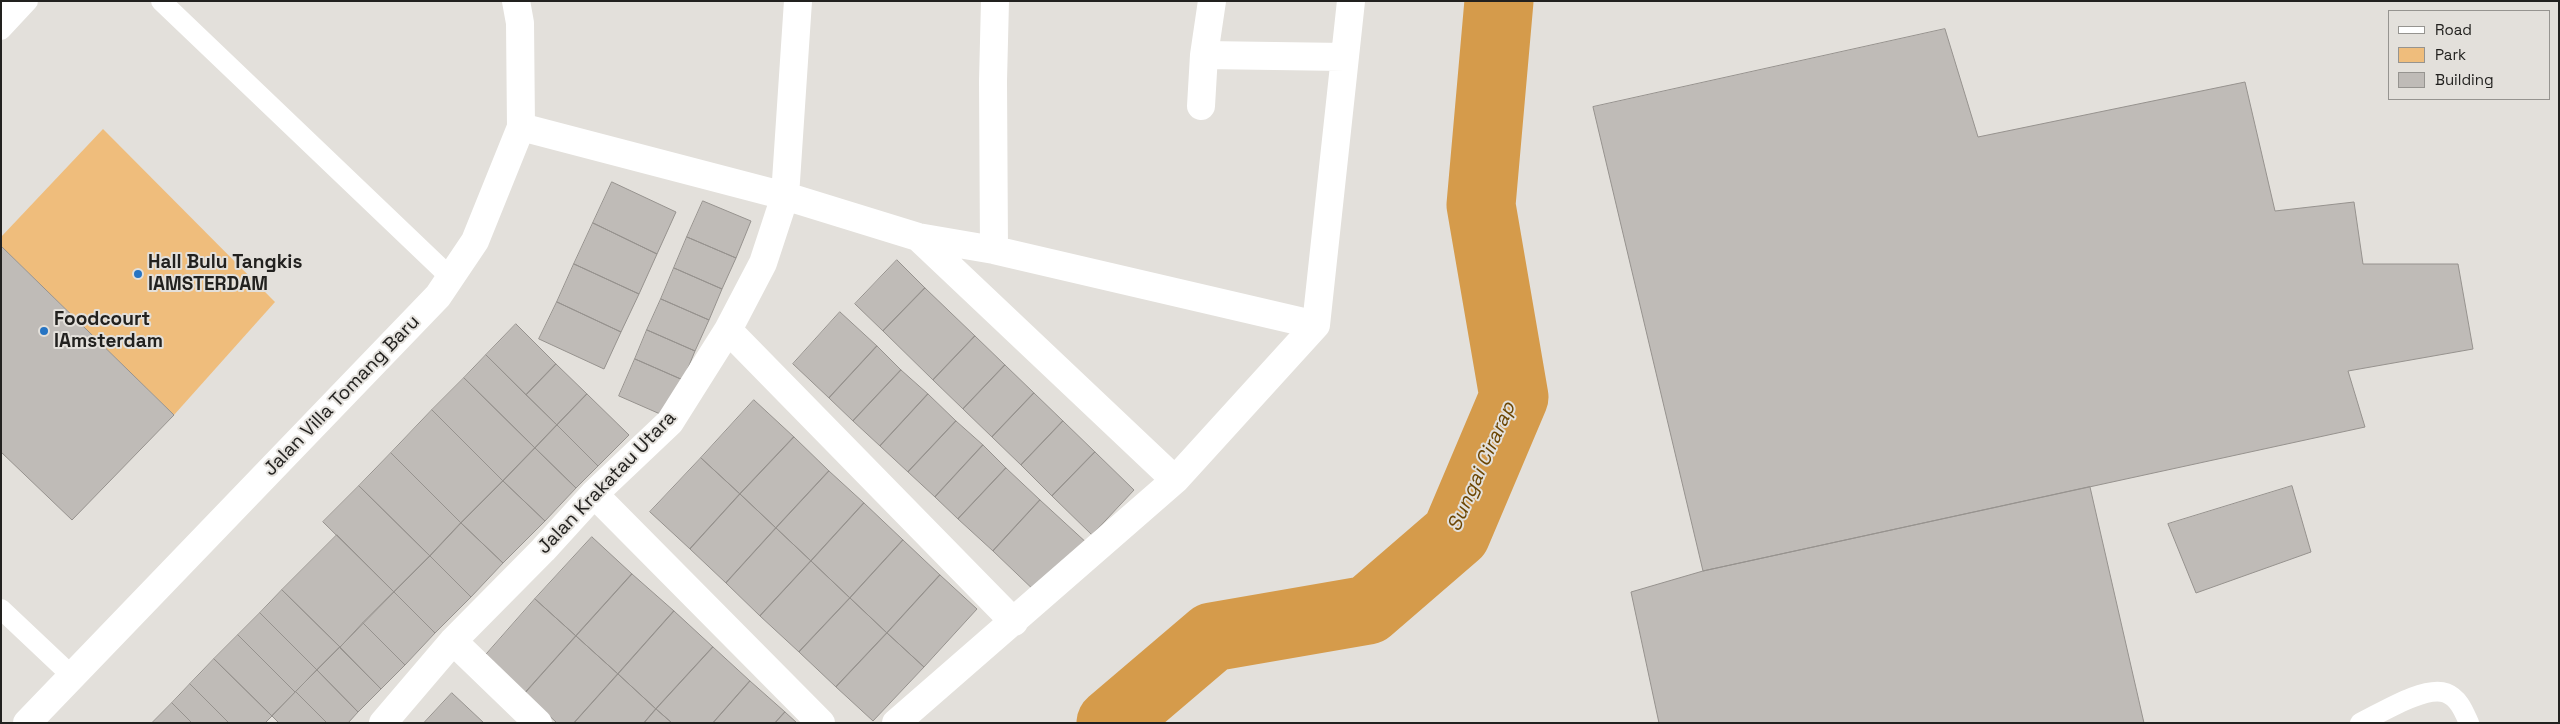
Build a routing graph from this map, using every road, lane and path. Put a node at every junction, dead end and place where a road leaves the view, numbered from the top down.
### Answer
1 (8, 1) edge
2 (28, 1) edge
3 (161, 1) edge
4 (516, 1) edge
5 (798, 1) edge
6 (995, 1) edge
7 (1212, 1) edge
8 (1351, 1) edge
9 (1, 9) edge
10 (1, 30) edge
11 (1204, 56) junction
12 (1345, 57) junction
13 (1201, 106) dead end
14 (521, 127) junction
15 (785, 196) junction
16 (918, 237) junction
17 (994, 250) junction
18 (450, 277) junction
19 (1316, 325) junction
20 (728, 330) junction
21 (1175, 480) junction
22 (594, 494) junction
23 (1, 609) edge
24 (1014, 622) junction
25 (453, 642) junction
26 (72, 676) junction
27 (27, 723) edge
28 (383, 723) edge
29 (538, 723) edge
30 (821, 723) edge
31 (896, 723) edge
32 (2360, 723) edge
33 (2469, 723) edge

1 - 9 lane
2 - 10 lane
3 - 18 lane
4 - 14 street, Jalan Villa Tomang Baru
5 - 15 street, Jalan Krakatau Utara
6 - 17 street
7 - 11 street
8 - 12 street
11 - 12 street
11 - 13 street
12 - 19 street
14 - 15 street
14 - 18 street, Jalan Villa Tomang Baru
15 - 16 street
15 - 20 street, Jalan Krakatau Utara
16 - 17 street
16 - 21 street
17 - 19 street
18 - 26 street, Jalan Villa Tomang Baru
19 - 21 street
20 - 22 street, Jalan Krakatau Utara
20 - 24 street
21 - 24 street
22 - 25 street, Jalan Krakatau Utara
22 - 30 street
23 - 26 lane
24 - 31 street
25 - 28 street, Jalan Krakatau Utara
25 - 29 street
26 - 27 street, Jalan Villa Tomang Baru
32 - 33 lane

